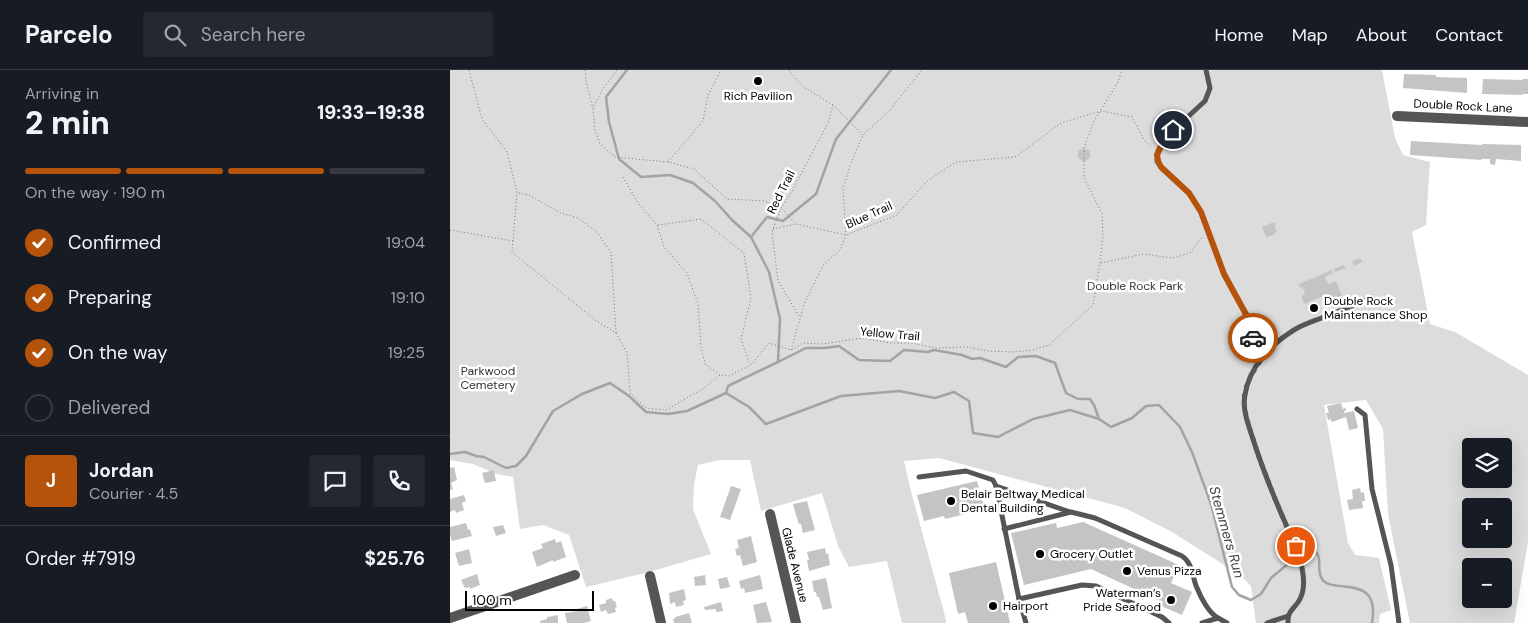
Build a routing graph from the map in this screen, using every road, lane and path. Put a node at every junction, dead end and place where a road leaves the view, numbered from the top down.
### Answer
1 (469, 70) edge
2 (584, 70) edge
3 (617, 70) edge
4 (721, 70) edge
5 (789, 70) edge
6 (922, 70) edge
7 (1122, 70) edge
8 (1206, 70) edge
9 (833, 105) junction
10 (594, 108) junction
11 (1101, 111) junction
12 (1398, 116) dead end
13 (1528, 122) edge
14 (863, 135) junction
15 (1158, 151) junction
16 (668, 162) junction
17 (623, 178) dead end
18 (517, 192) junction
19 (781, 208) junction
20 (796, 224) junction
21 (657, 225) junction
22 (773, 229) junction
23 (450, 230) edge
24 (1208, 230) junction
25 (846, 235) junction
26 (513, 241) junction
27 (1100, 263) junction
28 (1372, 297) dead end
29 (800, 316) junction
30 (616, 333) junction
31 (792, 350) junction
32 (1261, 360) junction
33 (751, 365) junction
34 (720, 376) junction
35 (1356, 410) dead end
36 (919, 477) dead end
37 (996, 486) junction
38 (1071, 512) junction
39 (770, 514) dead end
40 (1004, 529) junction
41 (1296, 546) dead end
42 (1300, 556) dead end
43 (575, 575) dead end
44 (650, 576) dead end
45 (1019, 599) junction
46 (1288, 616) junction
47 (1218, 618) junction
48 (450, 621) edge
49 (661, 623) edge
50 (796, 623) edge
51 (1026, 623) edge
52 (1168, 623) edge
53 (1202, 623) edge
54 (1227, 623) edge
55 (1267, 623) edge
56 (1288, 623) edge
57 (1398, 623) edge

1 - 18 path
2 - 10 path
3 - 10 path
4 - 16 path
5 - 9 path
6 - 14 path
7 - 11 path, Yellow Trail
8 - 15 lane
9 - 14 path
9 - 19 path, Red Trail
10 - 16 path
11 - 15 path, Blue Trail
11 - 25 path, Blue Trail
11 - 27 path, Yellow Trail
12 - 13 street, Double Rock Lane
14 - 25 path
15 - 24 lane
16 - 19 path
17 - 21 path
18 - 26 path
18 - 30 path
19 - 20 path
19 - 22 path, Red Trail
20 - 22 path
20 - 25 path, Blue Trail
21 - 33 path
21 - 34 path
22 - 29 path, Red Trail
23 - 26 path
24 - 27 path
24 - 32 lane
25 - 29 path
26 - 30 path
27 - 31 path, Yellow Trail
28 - 32 lane
29 - 31 path
30 - 34 path
31 - 33 path
32 - 41 lane
33 - 34 path
35 - 57 lane
36 - 37 lane
37 - 38 lane
37 - 40 lane
38 - 40 lane
38 - 47 lane
39 - 50 street, Glade Avenue
40 - 45 lane
42 - 46 lane
43 - 48 street
44 - 49 street
45 - 51 lane
45 - 52 lane
46 - 55 lane
46 - 56 lane
47 - 53 lane
47 - 54 lane

